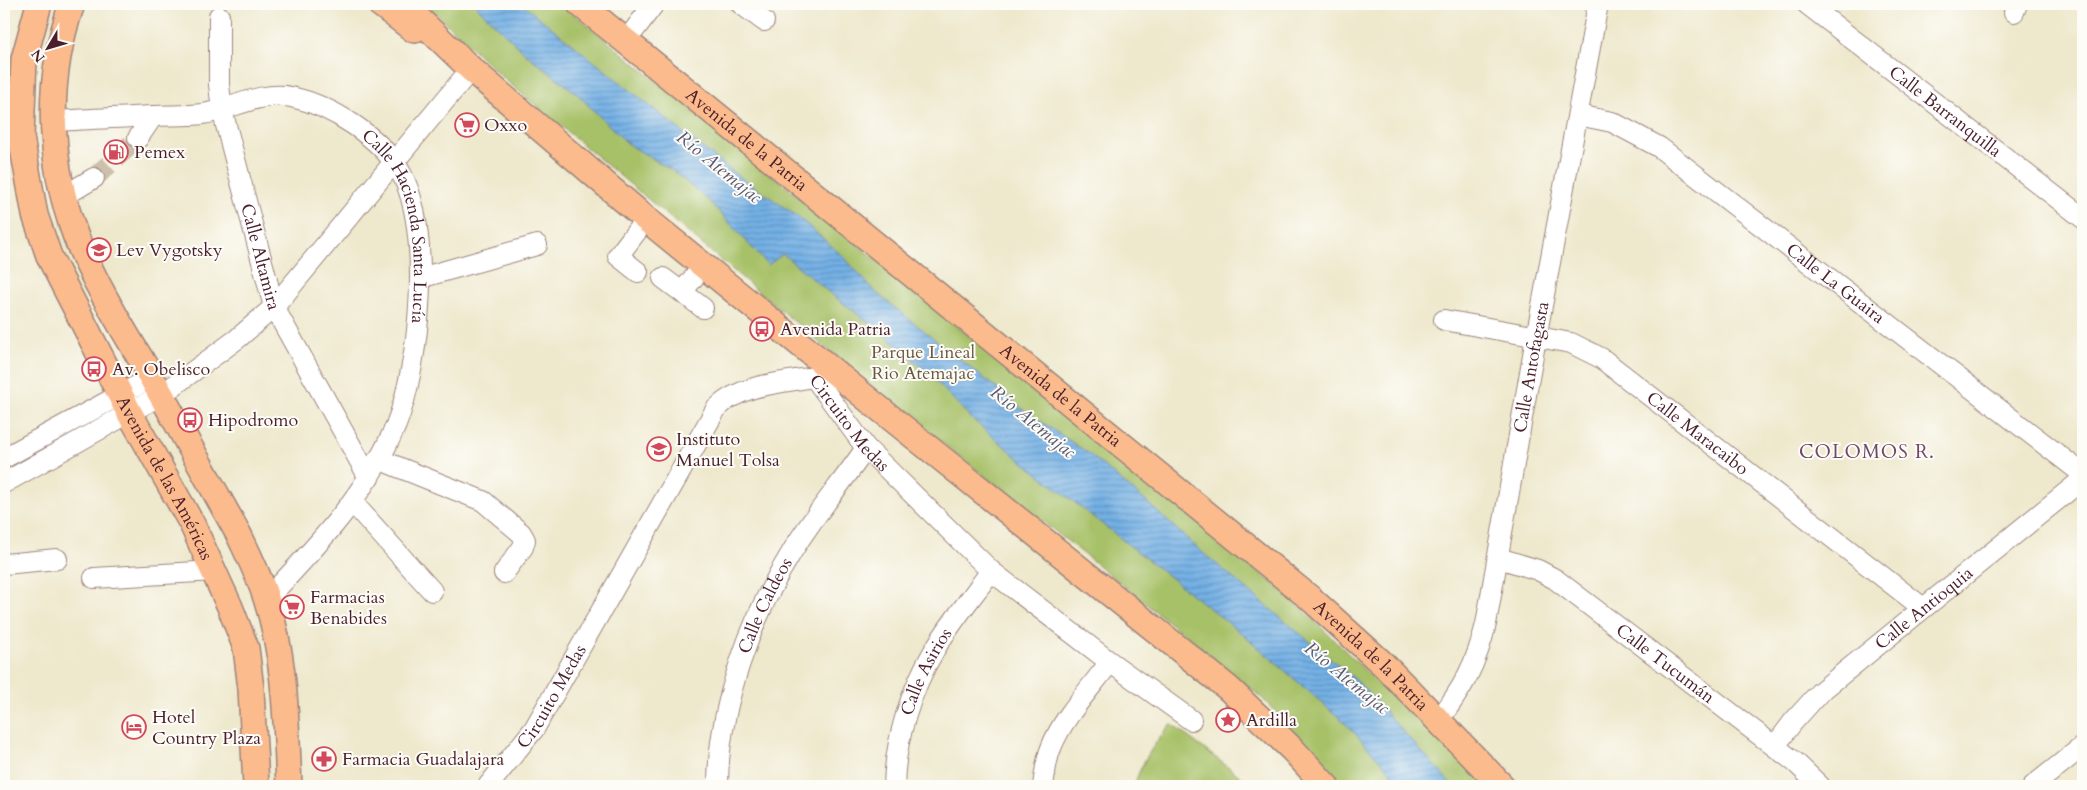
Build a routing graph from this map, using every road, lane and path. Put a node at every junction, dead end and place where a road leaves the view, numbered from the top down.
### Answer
1 (39, 4) edge
2 (72, 4) edge
3 (380, 4) edge
4 (403, 4) edge
5 (580, 4) edge
6 (654, 4) edge
7 (741, 4) edge
8 (1598, 4) edge
9 (1807, 4) edge
10 (219, 16) dead end
11 (764, 21) dead end
12 (626, 41) junction
13 (472, 69) junction
14 (222, 110) junction
15 (1578, 115) junction
16 (153, 116) junction
17 (54, 121) junction
18 (138, 138) tunnel mouth
19 (394, 162) junction
20 (94, 178) tunnel mouth
21 (64, 196) junction
22 (2083, 218) edge
23 (646, 219) junction
24 (537, 245) dead end
25 (704, 265) junction
26 (638, 272) dead end
27 (420, 278) junction
28 (663, 278) dead end
29 (682, 292) junction
30 (274, 306) junction
31 (703, 308) dead end
32 (1444, 320) dead end
33 (1536, 338) junction
34 (814, 367) junction
35 (156, 386) junction
36 (125, 405) junction
37 (866, 448) junction
38 (4, 458) edge
39 (378, 459) junction
40 (2083, 474) edge
41 (369, 478) junction
42 (2083, 479) edge
43 (4, 483) edge
44 (353, 503) junction
45 (1499, 558) junction
46 (57, 559) dead end
47 (4, 564) edge
48 (215, 571) junction
49 (991, 571) junction
50 (504, 572) dead end
51 (94, 578) dead end
52 (432, 591) dead end
53 (266, 599) junction
54 (1923, 608) junction
55 (1110, 662) junction
56 (1191, 720) dead end
57 (1438, 721) junction
58 (1775, 746) junction
59 (2083, 746) edge
60 (256, 786) edge
61 (289, 786) edge
62 (488, 786) edge
63 (718, 786) edge
64 (894, 786) edge
65 (1043, 786) edge
66 (1326, 786) edge
67 (1502, 786) edge
68 (1820, 786) edge
69 (2033, 786) edge

1 - 36 main road, Avenida de las Américas
2 - 17 main road, Avenida de las Américas
3 - 13 main road
4 - 13 main road
5 - 12 main road, Avenida de la Patria
6 - 12 street
7 - 11 street
8 - 15 street, Calle Antofagasta
9 - 22 street, Calle Barranquilla
10 - 14 street, Calle Altamira
12 - 57 main road, Avenida de la Patria
13 - 19 street
13 - 23 main road
14 - 16 street, Calle Hacienda Santa Lucía
14 - 19 street, Calle Hacienda Santa Lucía
14 - 30 street, Calle Altamira
15 - 33 street, Calle Antofagasta
15 - 40 street, Calle La Guaira
16 - 17 street, Calle Hacienda Santa Lucía
16 - 18 street
17 - 21 main road, Avenida de las Américas
19 - 27 street, Calle Hacienda Santa Lucía
19 - 30 street
20 - 21 street
21 - 35 main road, Avenida de las Américas
23 - 25 main road
23 - 26 street
24 - 27 street
25 - 29 street
25 - 34 main road
27 - 39 street, Calle Hacienda Santa Lucía
28 - 29 street
29 - 31 street
30 - 35 street
30 - 41 street, Calle Altamira
32 - 33 street, Calle Maracaibo
33 - 45 street, Calle Antofagasta
33 - 54 street, Calle Maracaibo
34 - 37 street, Circuito Medas
34 - 62 street, Circuito Medas
34 - 66 main road
35 - 36 street
35 - 53 main road, Avenida de las Américas
36 - 38 street
36 - 43 street
36 - 48 main road, Avenida de las Américas
37 - 49 street, Circuito Medas
37 - 63 street, Calle Caldeos
39 - 41 street, Calle Hacienda Santa Lucía
39 - 50 street
41 - 44 street, Calle Hacienda Santa Lucía
42 - 54 street, Calle Antioquia
44 - 52 street
44 - 53 street, Calle Hacienda Santa Lucía
45 - 57 street, Calle Antofagasta
45 - 58 street, Calle Tucumán
46 - 47 street
48 - 51 street
48 - 60 main road, Avenida de las Américas
49 - 55 street, Circuito Medas
49 - 64 street, Calle Asirios
53 - 61 main road, Avenida de las Américas
54 - 58 street, Calle Antioquia
55 - 56 street, Circuito Medas
55 - 65 street
57 - 67 main road, Avenida de la Patria
58 - 68 street, Calle Tucumán
59 - 69 street

